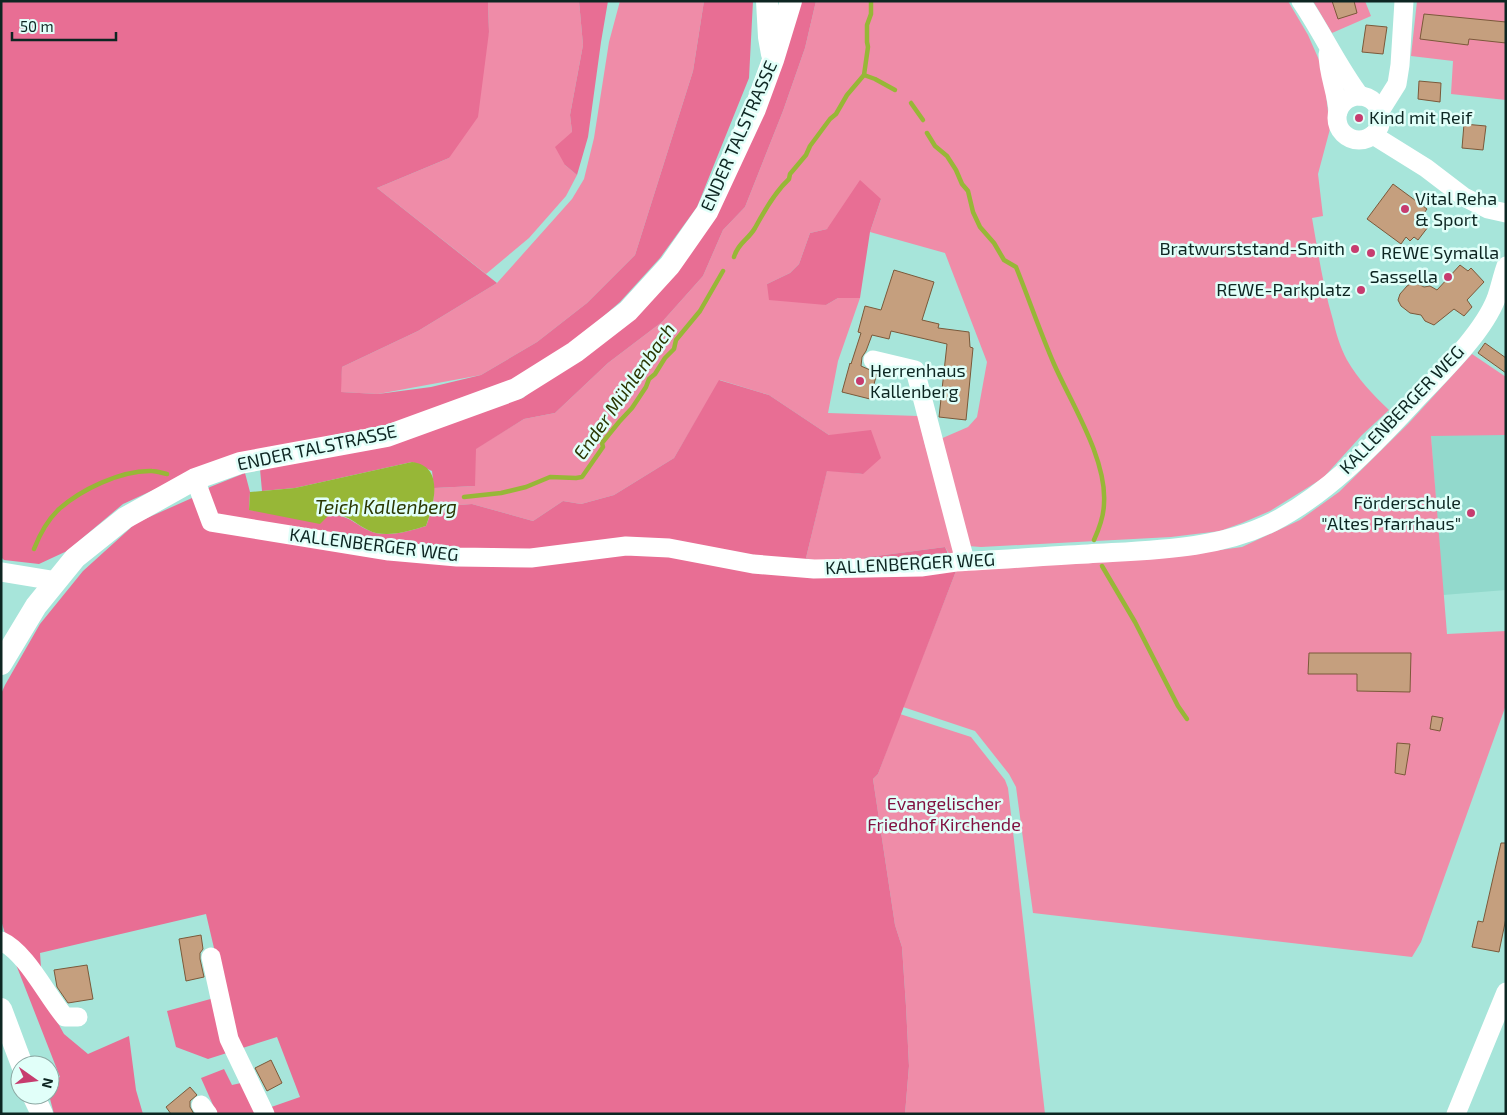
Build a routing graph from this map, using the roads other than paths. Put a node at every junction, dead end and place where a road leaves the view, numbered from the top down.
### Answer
1 (767, 1) edge
2 (791, 1) edge
3 (1301, 1) edge
4 (1404, 1) edge
5 (1328, 46) junction
6 (773, 60) junction
7 (1338, 112) junction
8 (1373, 112) junction
9 (1506, 213) edge
10 (1506, 266) edge
11 (1502, 295) edge
12 (873, 360) dead end
13 (195, 479) junction
14 (965, 561) junction
15 (1, 572) edge
16 (56, 581) junction
17 (1, 664) edge
18 (1, 941) edge
19 (211, 957) dead end
20 (1506, 992) edge
21 (1, 1008) edge
22 (78, 1017) dead end
23 (18, 1055) edge
24 (265, 1114) edge
25 (1456, 1114) edge

1 - 6 main road
2 - 6 main road, ENDER TALSTRASSE
3 - 5 street
4 - 8 street
5 - 7 street
5 - 8 street
6 - 13 main road, ENDER TALSTRASSE
7 - 8 street
7 - 8 street
8 - 9 street
10 - 11 street, KALLENBERGER WEG
11 - 14 street, KALLENBERGER WEG
12 - 14 street
13 - 14 street, KALLENBERGER WEG
13 - 16 main road, ENDER TALSTRASSE
15 - 16 street
16 - 17 main road, ENDER TALSTRASSE
18 - 22 street
19 - 24 street
20 - 25 street
21 - 23 main road

